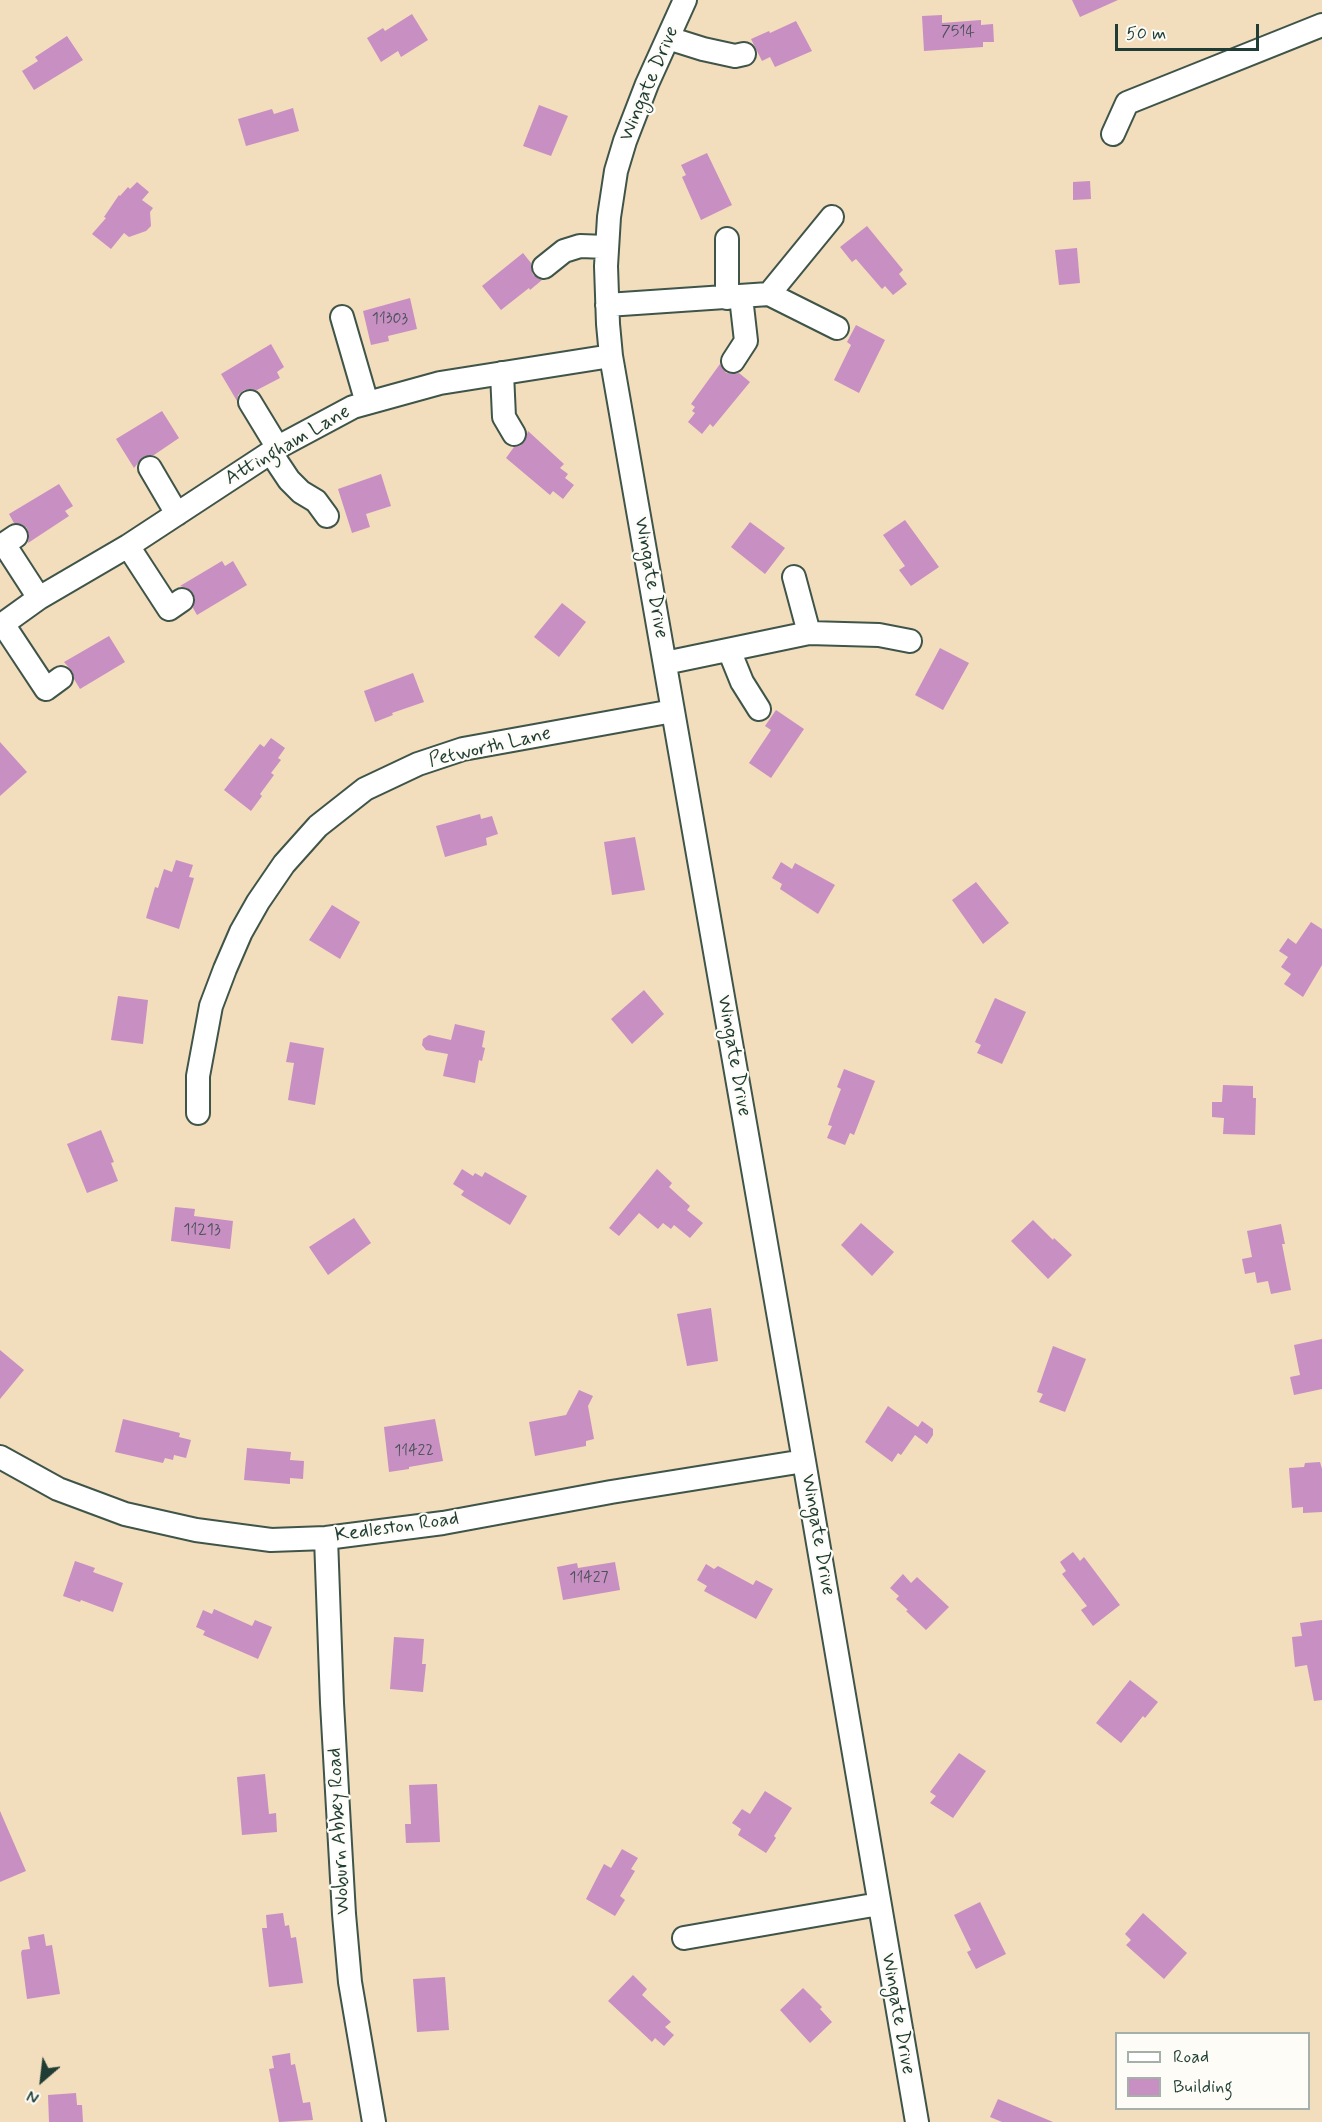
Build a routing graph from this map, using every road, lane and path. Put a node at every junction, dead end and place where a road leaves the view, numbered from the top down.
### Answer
1 (685, 0) edge
2 (1322, 25) edge
3 (668, 38) junction
4 (744, 54) dead end
5 (1113, 134) dead end
6 (832, 217) dead end
7 (727, 239) dead end
8 (607, 246) junction
9 (544, 267) dead end
10 (769, 294) junction
11 (734, 298) junction
12 (607, 305) junction
13 (342, 317) dead end
14 (837, 328) dead end
15 (611, 356) junction
16 (734, 361) dead end
17 (502, 373) junction
18 (250, 402) dead end
19 (367, 403) junction
20 (514, 434) dead end
21 (274, 450) junction
22 (150, 468) dead end
23 (177, 514) junction
24 (327, 516) dead end
25 (16, 536) dead end
26 (128, 546) junction
27 (794, 577) dead end
28 (39, 598) junction
29 (182, 600) dead end
30 (2, 625) edge
31 (809, 633) junction
32 (910, 641) dead end
33 (729, 650) junction
34 (665, 663) junction
35 (61, 678) dead end
36 (759, 709) dead end
37 (673, 711) junction
38 (198, 1113) dead end
39 (0, 1457) edge
40 (804, 1461) junction
41 (326, 1538) junction
42 (879, 1904) junction
43 (684, 1938) dead end
44 (374, 2122) edge
45 (917, 2122) edge

1 - 3 street, Wingate Drive
2 - 5 street
3 - 4 street
3 - 8 street, Wingate Drive
6 - 10 street
7 - 11 street
8 - 9 street
8 - 12 street, Wingate Drive
10 - 11 street
10 - 14 street
11 - 12 street
11 - 16 street
12 - 15 street, Wingate Drive
13 - 19 street
15 - 17 street, Attingham Lane
15 - 34 street, Wingate Drive
17 - 19 street, Attingham Lane
17 - 20 street
18 - 21 street
19 - 21 street, Attingham Lane
21 - 23 street, Attingham Lane
21 - 24 street
22 - 23 street
23 - 26 street, Attingham Lane
25 - 28 street
26 - 28 street, Attingham Lane
26 - 29 street
27 - 31 street
28 - 30 street, Attingham Lane
30 - 35 street
31 - 32 street
31 - 33 street
33 - 34 street
33 - 36 street
34 - 37 street, Wingate Drive
37 - 38 street, Petworth Lane
37 - 40 street, Wingate Drive
39 - 41 street, Kedleston Road
40 - 41 street, Kedleston Road
40 - 42 street, Wingate Drive
41 - 44 street, Woburn Abbey Road
42 - 43 street
42 - 45 street, Wingate Drive

